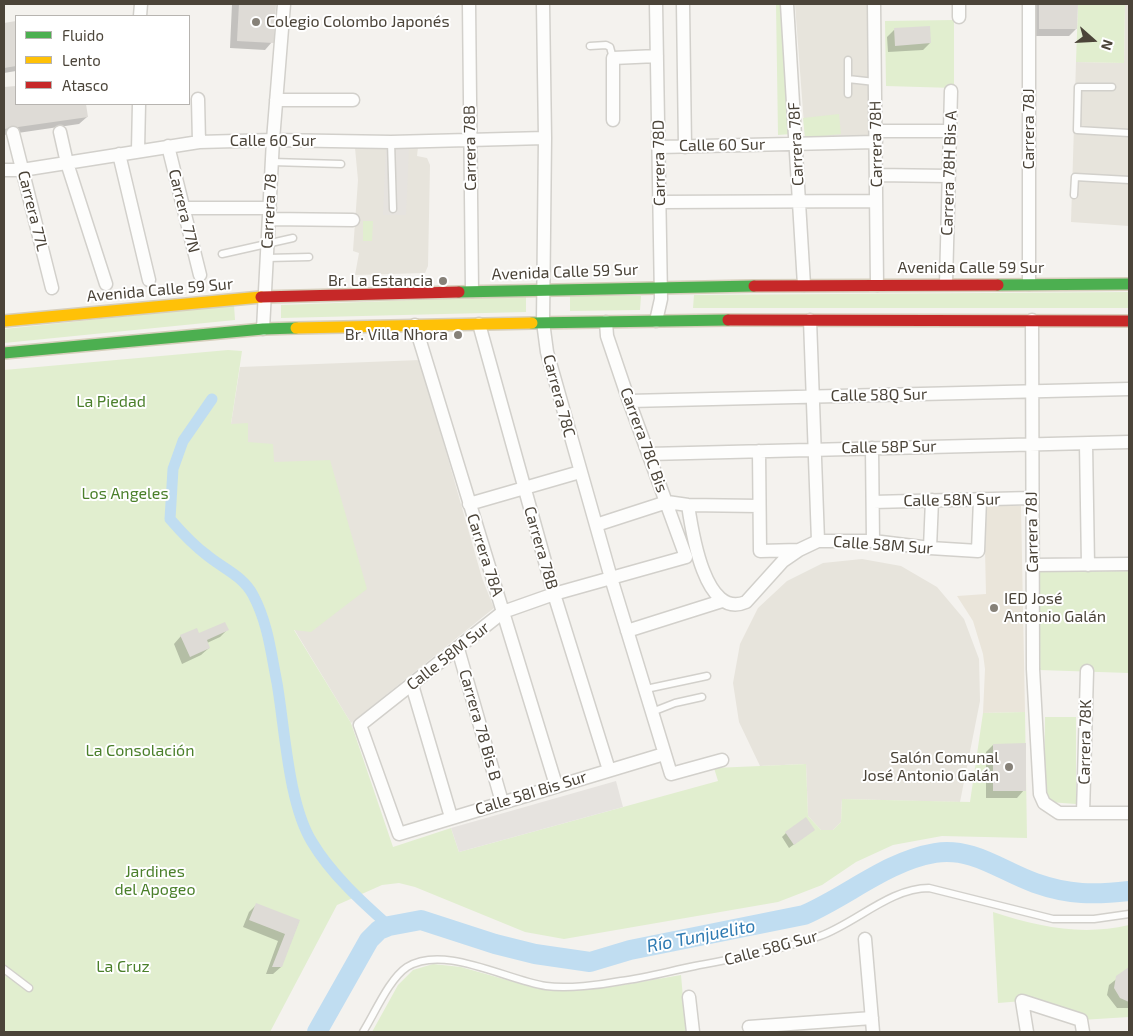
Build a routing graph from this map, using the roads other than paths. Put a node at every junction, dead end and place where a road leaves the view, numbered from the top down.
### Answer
1 (284, 4) edge
2 (469, 4) edge
3 (543, 4) edge
4 (656, 4) edge
5 (683, 4) edge
6 (787, 4) edge
7 (874, 4) edge
8 (959, 4) edge
9 (1029, 4) edge
10 (959, 17) dead end
11 (590, 46) dead end
12 (657, 56) junction
13 (613, 58) junction
14 (848, 60) dead end
15 (848, 79) junction
16 (875, 82) junction
17 (1112, 87) dead end
18 (951, 91) dead end
19 (848, 94) dead end
20 (198, 99) dead end
21 (276, 100) junction
22 (353, 100) dead end
23 (139, 105) edge
24 (613, 120) dead end
25 (950, 131) junction
26 (60, 132) dead end
27 (13, 133) dead end
28 (1129, 133) edge
29 (876, 136) junction
30 (545, 138) junction
31 (273, 140) junction
32 (469, 140) junction
33 (199, 142) junction
34 (391, 142) junction
35 (796, 144) junction
36 (168, 146) junction
37 (659, 147) junction
38 (685, 147) junction
39 (138, 150) junction
40 (119, 154) junction
41 (272, 162) junction
42 (67, 163) junction
43 (341, 164) dead end
44 (4, 170) edge
45 (22, 170) junction
46 (876, 175) junction
47 (949, 176) junction
48 (1129, 180) edge
49 (1074, 195) dead end
50 (799, 201) junction
51 (876, 201) junction
52 (660, 202) junction
53 (183, 208) junction
54 (393, 209) dead end
55 (269, 213) junction
56 (353, 220) dead end
57 (293, 238) dead end
58 (268, 244) junction
59 (222, 254) dead end
60 (310, 257) dead end
61 (267, 258) junction
62 (200, 275) dead end
63 (149, 280) dead end
64 (106, 284) dead end
65 (946, 284) junction
66 (1029, 284) junction
67 (1129, 284) edge
68 (804, 285) junction
69 (877, 285) junction
70 (661, 286) junction
71 (686, 286) junction
72 (52, 288) dead end
73 (543, 289) junction
74 (472, 291) junction
75 (265, 297) junction
76 (686, 320) junction
77 (810, 320) junction
78 (1032, 320) junction
79 (4, 321) edge
80 (656, 321) junction
81 (1129, 321) edge
82 (543, 322) junction
83 (606, 322) junction
84 (478, 324) junction
85 (415, 325) junction
86 (263, 329) junction
87 (4, 353) edge
88 (1129, 389) edge
89 (1031, 391) junction
90 (813, 396) junction
91 (629, 401) junction
92 (1129, 442) edge
93 (1031, 444) junction
94 (1086, 444) junction
95 (872, 448) junction
96 (815, 449) junction
97 (759, 451) junction
98 (649, 454) junction
99 (580, 472) junction
100 (525, 489) junction
101 (1031, 498) junction
102 (980, 499) junction
103 (932, 500) junction
104 (667, 502) junction
105 (873, 502) junction
106 (469, 504) junction
107 (688, 505) junction
108 (759, 506) junction
109 (596, 525) junction
110 (686, 536) junction
111 (818, 541) junction
112 (873, 541) junction
113 (930, 548) junction
114 (799, 550) junction
115 (686, 557) joint
116 (1129, 564) edge
117 (1033, 565) junction
118 (1088, 565) junction
119 (611, 578) junction
120 (554, 594) junction
121 (722, 602) junction
122 (503, 612) junction
123 (627, 631) junction
124 (458, 649) junction
125 (1087, 672) dead end
126 (707, 676) dead end
127 (412, 684) junction
128 (646, 689) junction
129 (702, 697) dead end
130 (652, 712) junction
131 (664, 754) junction
132 (722, 760) dead end
133 (609, 770) junction
134 (556, 785) junction
135 (502, 802) junction
136 (1083, 813) junction
137 (1129, 813) edge
138 (451, 817) junction
139 (399, 834) joint
140 (1129, 914) edge
141 (865, 939) dead end
142 (4, 969) edge
143 (29, 988) dead end
144 (689, 997) dead end
145 (872, 1018) junction
146 (1082, 1026) edge
147 (749, 1028) dead end
148 (363, 1032) edge
149 (693, 1032) edge
150 (873, 1032) edge
151 (1027, 1032) edge

1 - 21 street, Carrera 78
2 - 32 street, Carrera 78B
3 - 30 street, Carrera 78C
4 - 12 street, Carrera 78D
5 - 38 street
6 - 35 street, Carrera 78F
7 - 16 street, Carrera 78H
8 - 10 street
9 - 66 street, Carrera 78J
11 - 13 lane
12 - 13 street
12 - 37 street, Carrera 78D
13 - 24 street
14 - 15 lane
15 - 16 lane
15 - 19 lane
16 - 29 street, Carrera 78H
17 - 28 lane
18 - 25 street, Carrera 78H Bis A
20 - 33 street
21 - 22 street
21 - 31 street, Carrera 78
23 - 39 street
25 - 29 street, Calle 60 Sur
25 - 47 street, Carrera 78H Bis A
26 - 42 street
27 - 45 street, Carrera 77L
29 - 35 street, Calle 60 Sur
29 - 46 street, Carrera 78H
30 - 32 street, Calle 60 Sur
30 - 73 street, Carrera 78C
31 - 33 street, Calle 60 Sur
31 - 34 street, Calle 60 Sur
31 - 41 street, Carrera 78
32 - 34 street, Calle 60 Sur
32 - 74 street, Carrera 78B
33 - 36 street, Calle 60 Sur
34 - 54 lane
35 - 38 street, Calle 60 Sur
35 - 50 street, Carrera 78F
36 - 39 street, Calle 60 Sur
36 - 53 street, Carrera 77N
37 - 38 street, Calle 60 Sur
37 - 52 street, Carrera 78D
39 - 40 street, Calle 60 Sur
40 - 42 street, Calle 60 Sur
40 - 63 street
41 - 43 lane
41 - 55 street, Carrera 78
42 - 45 street, Calle 60 Sur
42 - 64 street
44 - 45 street, Calle 60 Sur
45 - 72 street, Carrera 77L
46 - 47 street
46 - 51 street, Carrera 78H
47 - 65 street, Carrera 78H Bis A
48 - 49 lane
50 - 51 street
50 - 52 street
50 - 68 street, Carrera 78F
51 - 69 street, Carrera 78H
52 - 70 street, Carrera 78D
53 - 55 street
53 - 62 street, Carrera 77N
55 - 56 street
55 - 58 street, Carrera 78
57 - 58 lane
58 - 59 lane
58 - 61 street, Carrera 78
60 - 61 lane
61 - 75 street, Carrera 78
65 - 66 main road, Avenida Calle 59 Sur
65 - 69 main road, Avenida Calle 59 Sur
66 - 67 main road, Avenida Calle 59 Sur
68 - 69 main road, Avenida Calle 59 Sur
68 - 71 main road, Avenida Calle 59 Sur
70 - 71 main road, Avenida Calle 59 Sur
70 - 73 main road, Avenida Calle 59 Sur
70 - 80 street, Carrera 78D
71 - 76 main road
73 - 74 main road, Avenida Calle 59 Sur
73 - 82 street, Carrera 78C
74 - 75 main road, Avenida Calle 59 Sur
75 - 79 main road, Avenida Calle 59 Sur
75 - 86 street, Carrera 78
76 - 77 main road
76 - 80 main road
77 - 78 main road
77 - 90 street
78 - 81 main road
78 - 89 street, Carrera 78J
80 - 83 main road
82 - 83 main road
82 - 84 main road
82 - 99 street, Carrera 78C
83 - 91 street, Carrera 78C Bis
84 - 85 main road
84 - 100 street, Carrera 78B
85 - 86 main road
85 - 106 street, Carrera 78A
86 - 87 main road
88 - 89 street, Calle 58Q Sur
89 - 90 street, Calle 58Q Sur
89 - 93 street, Carrera 78J
90 - 91 street, Calle 58Q Sur
90 - 96 street
91 - 98 street, Carrera 78C Bis
92 - 94 street, Calle 58P Sur
93 - 94 street, Calle 58P Sur
93 - 95 street, Calle 58P Sur
93 - 101 street, Carrera 78J
94 - 118 street
95 - 96 street, Calle 58P Sur
95 - 105 street
96 - 97 street, Calle 58P Sur
96 - 111 street
97 - 98 street, Calle 58P Sur
97 - 108 street
98 - 104 street, Carrera 78C Bis
99 - 100 street
99 - 109 street, Carrera 78C
100 - 106 street
100 - 120 street, Carrera 78B
101 - 102 street, Calle 58N Sur
101 - 117 street, Carrera 78J
102 - 103 street, Calle 58N Sur
102 - 113 street, Calle 58M Sur
103 - 105 street, Calle 58N Sur
103 - 113 street
104 - 107 street
104 - 109 street
104 - 110 street, Carrera 78C Bis
105 - 112 street
106 - 122 street, Carrera 78A
107 - 108 street
107 - 110 street
108 - 114 street, Calle 58M Sur
109 - 119 street, Carrera 78C
110 - 115 street, Carrera 78C Bis
110 - 121 street
111 - 112 street, Calle 58M Sur
111 - 114 street, Calle 58M Sur
112 - 113 street, Calle 58M Sur
114 - 121 street
115 - 119 street, Calle 58M Sur
116 - 118 street
117 - 118 street
117 - 136 street, Carrera 78J
119 - 120 street, Calle 58M Sur
119 - 123 street, Carrera 78C
120 - 122 street, Calle 58M Sur
120 - 133 street, Carrera 78B
121 - 123 street
122 - 124 street, Calle 58M Sur
122 - 134 street, Carrera 78A
123 - 128 street, Carrera 78C
124 - 127 street, Calle 58M Sur
124 - 135 street, Carrera 78 Bis B
125 - 136 street, Carrera 78K
126 - 128 lane
127 - 138 street
127 - 139 street, Calle 58M Sur
128 - 130 street, Carrera 78C
129 - 130 lane
130 - 131 street, Carrera 78C
131 - 132 street, Carrera 78C
131 - 133 street, Calle 58I Bis Sur
133 - 134 street, Calle 58I Bis Sur
134 - 135 street, Calle 58I Bis Sur
135 - 138 street, Calle 58I Bis Sur
136 - 137 street
138 - 139 street, Calle 58I Bis Sur
140 - 148 lane, Calle 58G Sur
141 - 145 street
142 - 143 lane
144 - 149 street
145 - 147 street
145 - 150 street
146 - 151 street

